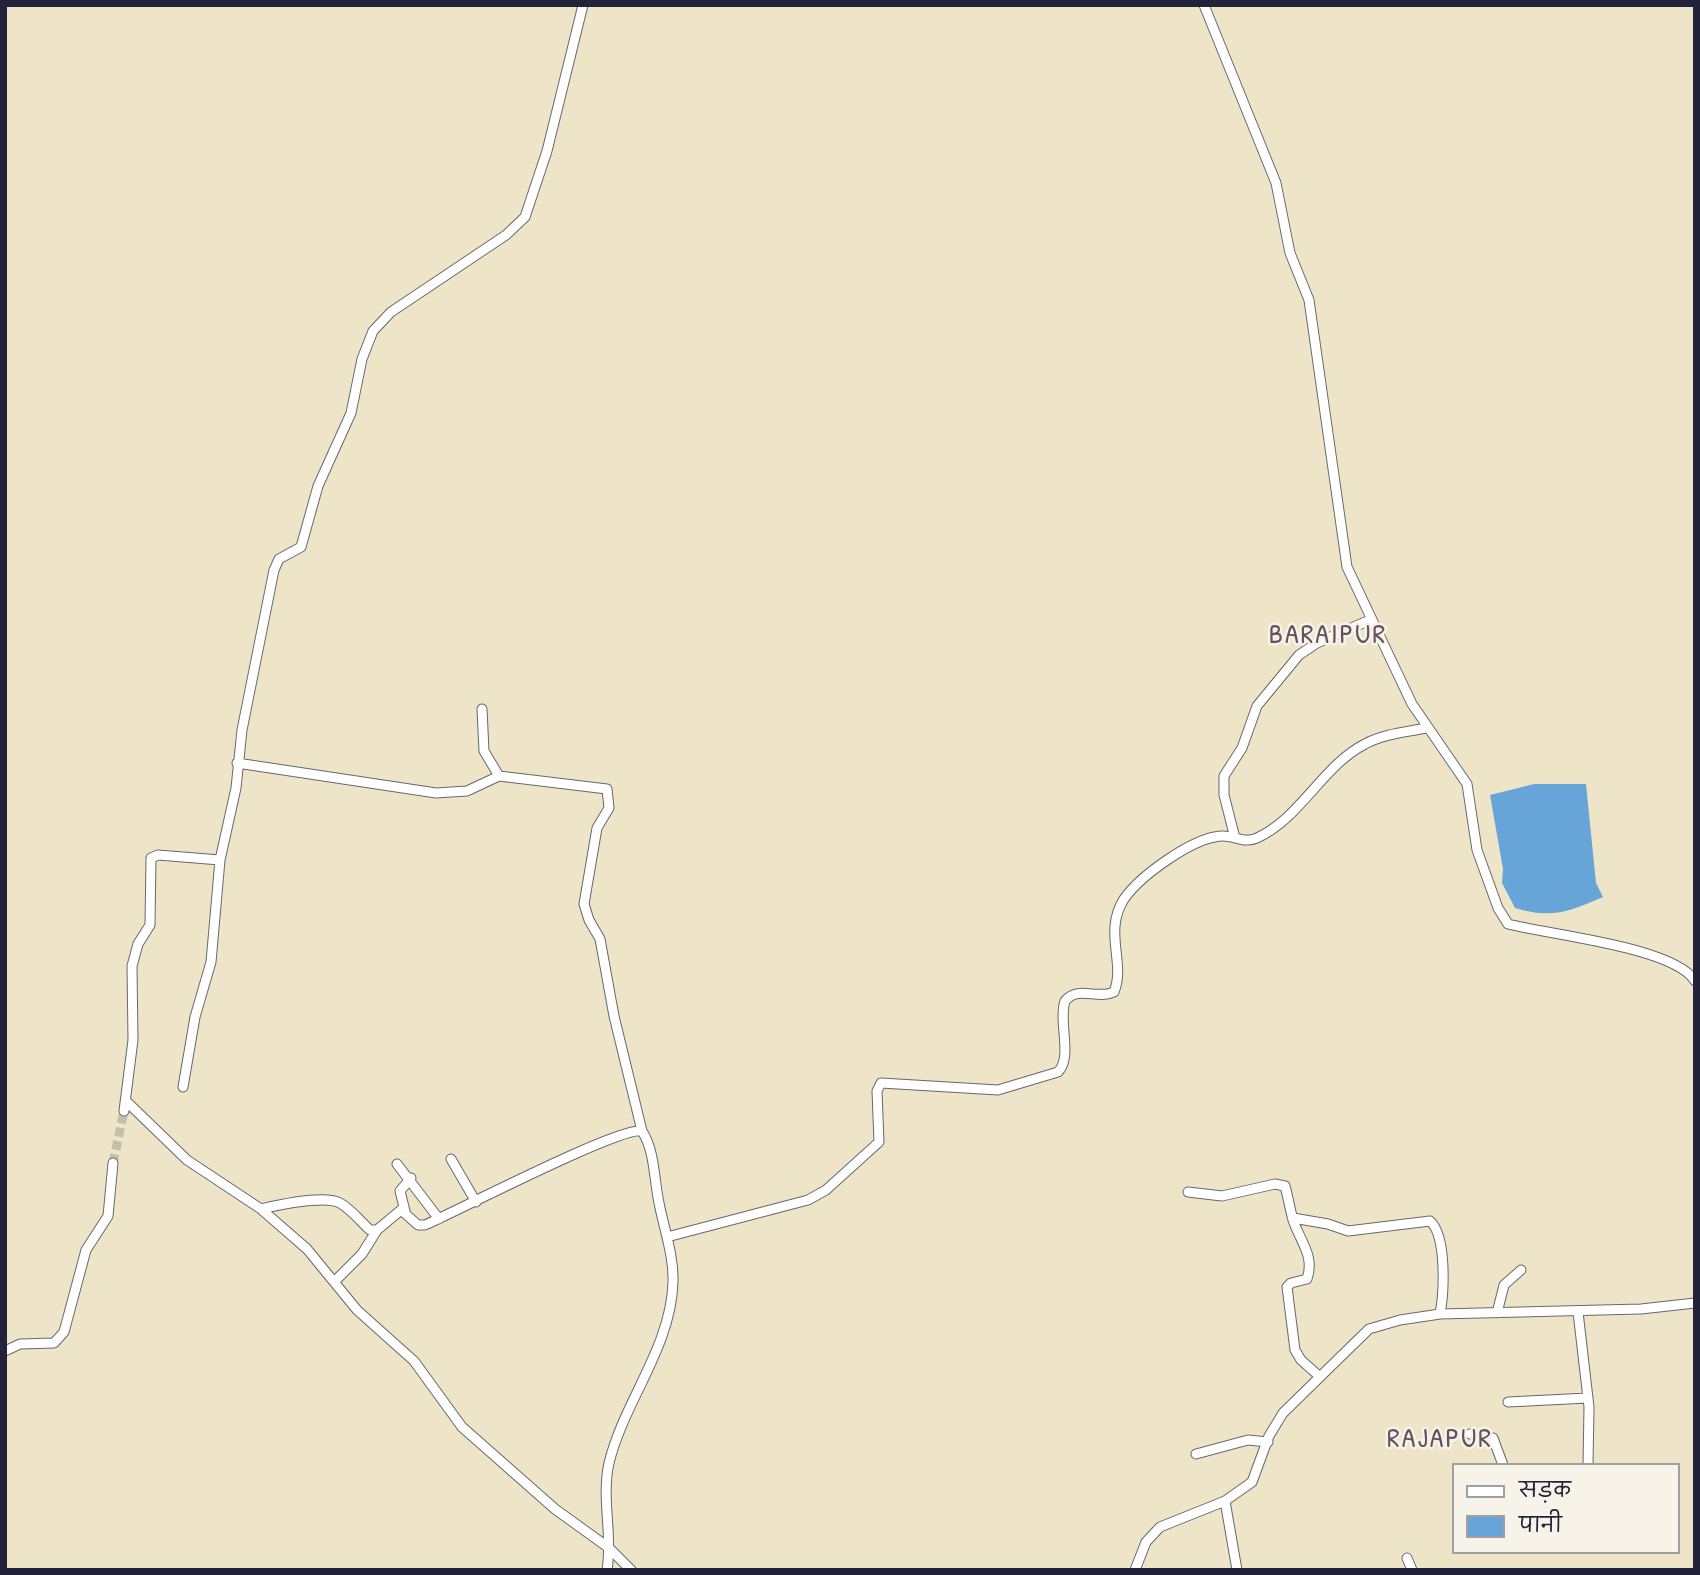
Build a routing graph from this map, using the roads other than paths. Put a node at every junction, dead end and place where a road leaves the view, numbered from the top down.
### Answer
1 (583, 5) edge
2 (1204, 5) edge
3 (1370, 620) junction
4 (482, 709) dead end
5 (1426, 727) junction
6 (237, 763) junction
7 (499, 776) junction
8 (1235, 838) junction
9 (220, 860) junction
10 (1695, 981) edge
11 (183, 1087) dead end
12 (645, 1134) junction
13 (451, 1160) dead end
14 (113, 1163) tunnel mouth
15 (397, 1164) dead end
16 (411, 1178) junction
17 (1188, 1192) dead end
18 (476, 1202) junction
19 (261, 1209) junction
20 (405, 1211) junction
21 (1293, 1218) junction
22 (439, 1219) junction
23 (377, 1230) junction
24 (667, 1237) junction
25 (1521, 1270) dead end
26 (334, 1282) junction
27 (1695, 1303) edge
28 (1578, 1312) junction
29 (1497, 1313) junction
30 (1440, 1314) junction
31 (5, 1350) edge
32 (1320, 1376) junction
33 (1588, 1398) junction
34 (1508, 1402) dead end
35 (1470, 1434) dead end
36 (1268, 1442) junction
37 (1196, 1454) dead end
38 (1502, 1463) edge
39 (1588, 1463) edge
40 (1225, 1501) junction
41 (609, 1548) junction
42 (1408, 1558) dead end
43 (607, 1570) edge
44 (631, 1570) edge
45 (1135, 1570) edge
46 (1237, 1570) edge
47 (1412, 1570) edge

1 - 6 street
2 - 3 street
3 - 5 street
3 - 8 street
4 - 7 street
5 - 8 street
5 - 10 street
6 - 7 street
6 - 9 street
7 - 12 street
8 - 24 street
9 - 11 street
9 - 19 street
12 - 18 street
12 - 24 street
13 - 18 street
14 - 31 street
15 - 16 street
16 - 20 street
16 - 22 street
17 - 21 street
18 - 22 street
19 - 23 street
19 - 26 street
20 - 22 street
20 - 23 street
21 - 30 street
21 - 32 street
23 - 26 street
24 - 41 street
25 - 29 street
26 - 41 street
27 - 28 street
28 - 29 street
28 - 33 street
29 - 30 street
30 - 32 street
32 - 36 street
33 - 34 street
33 - 39 street
35 - 38 street
36 - 37 street
36 - 40 street
40 - 45 street
40 - 46 street
41 - 43 street
41 - 44 street
42 - 47 street

